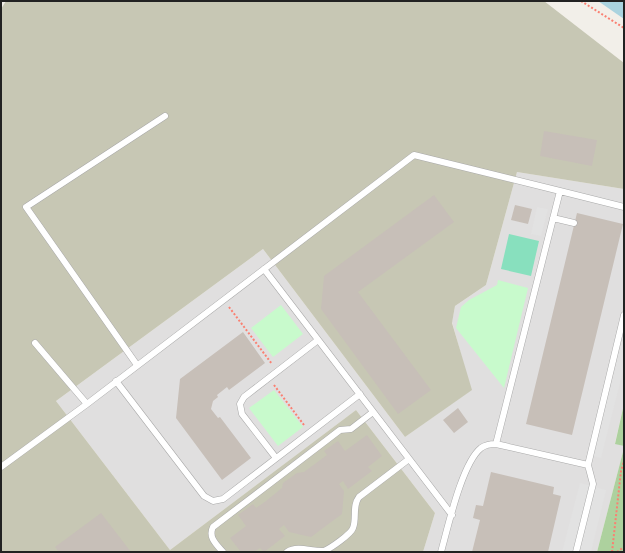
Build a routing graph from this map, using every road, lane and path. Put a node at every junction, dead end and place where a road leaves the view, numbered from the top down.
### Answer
1 (581, 1) edge
2 (624, 28) edge
3 (165, 116) dead end
4 (560, 191) junction
5 (624, 207) edge
6 (553, 218) junction
7 (574, 223) dead end
8 (264, 269) junction
9 (223, 300) junction
10 (624, 315) edge
11 (318, 340) junction
12 (35, 343) dead end
13 (137, 365) junction
14 (278, 371) junction
15 (269, 378) junction
16 (116, 381) junction
17 (360, 394) junction
18 (87, 404) junction
19 (373, 412) junction
20 (310, 432) junction
21 (496, 444) junction
22 (276, 458) junction
23 (409, 459) junction
24 (624, 461) edge
25 (588, 465) junction
26 (1, 466) edge
27 (452, 515) junction
28 (624, 547) edge
29 (222, 552) edge
30 (287, 552) edge
31 (441, 552) edge
32 (576, 552) edge
33 (612, 552) edge
34 (617, 552) edge

1 - 2 path
3 - 13 lane
4 - 5 lane
4 - 6 lane
4 - 8 lane
6 - 7 lane
6 - 21 lane
8 - 9 lane
8 - 11 lane
9 - 13 lane
9 - 14 path
10 - 25 lane
11 - 14 lane
11 - 17 lane
12 - 18 lane
13 - 16 lane
14 - 15 lane
15 - 20 path
15 - 22 lane
16 - 18 lane
16 - 22 lane
17 - 19 lane
17 - 20 lane
18 - 26 lane
19 - 23 lane
19 - 29 lane
20 - 22 lane
21 - 25 lane
21 - 27 lane
23 - 27 lane
23 - 30 lane
24 - 33 path
25 - 32 lane
27 - 31 lane
28 - 34 path

